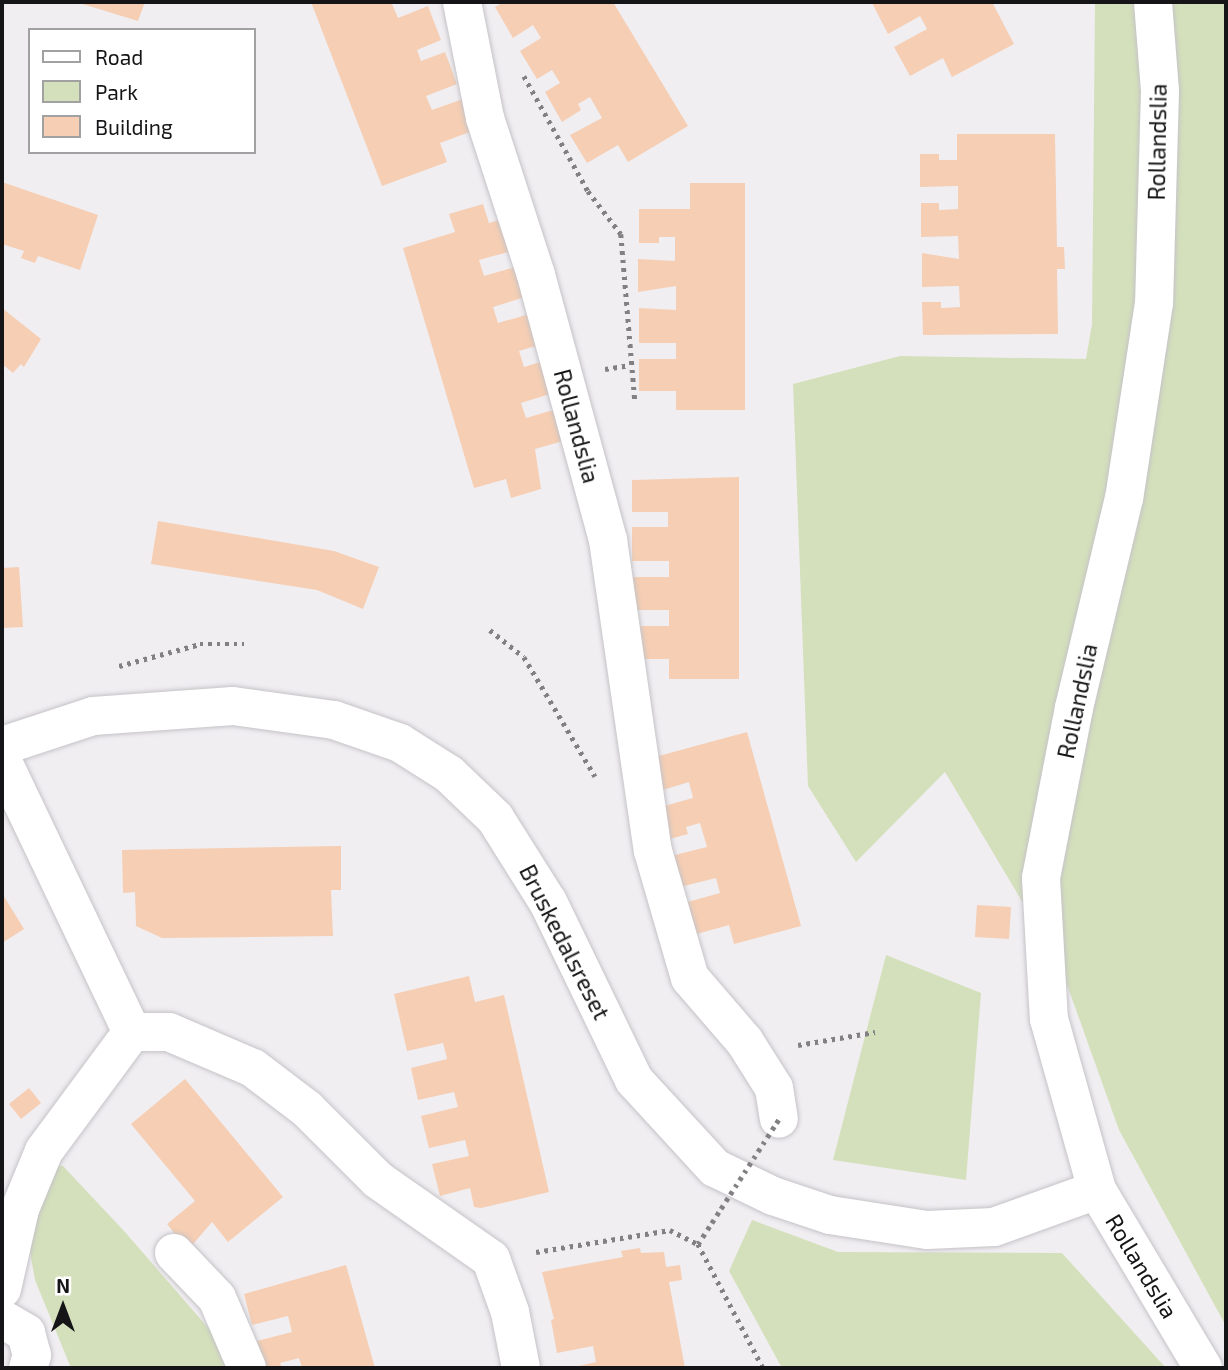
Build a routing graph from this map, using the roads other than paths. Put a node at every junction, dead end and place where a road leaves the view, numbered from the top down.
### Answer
1 (462, 2) edge
2 (1153, 2) edge
3 (2, 746) edge
4 (2, 760) edge
5 (132, 1032) junction
6 (779, 1119) road end
7 (1097, 1190) junction
8 (174, 1253) dead end
9 (2, 1289) edge
10 (2, 1319) edge
11 (30, 1368) edge
12 (247, 1368) edge
13 (522, 1368) edge
14 (1203, 1368) edge

1 - 6 street, Rollandslia
2 - 7 street, Rollandslia
3 - 7 street, Bruskedalsreset
4 - 5 street
5 - 9 street
5 - 13 street
7 - 14 street, Rollandslia
8 - 12 street
10 - 11 street

